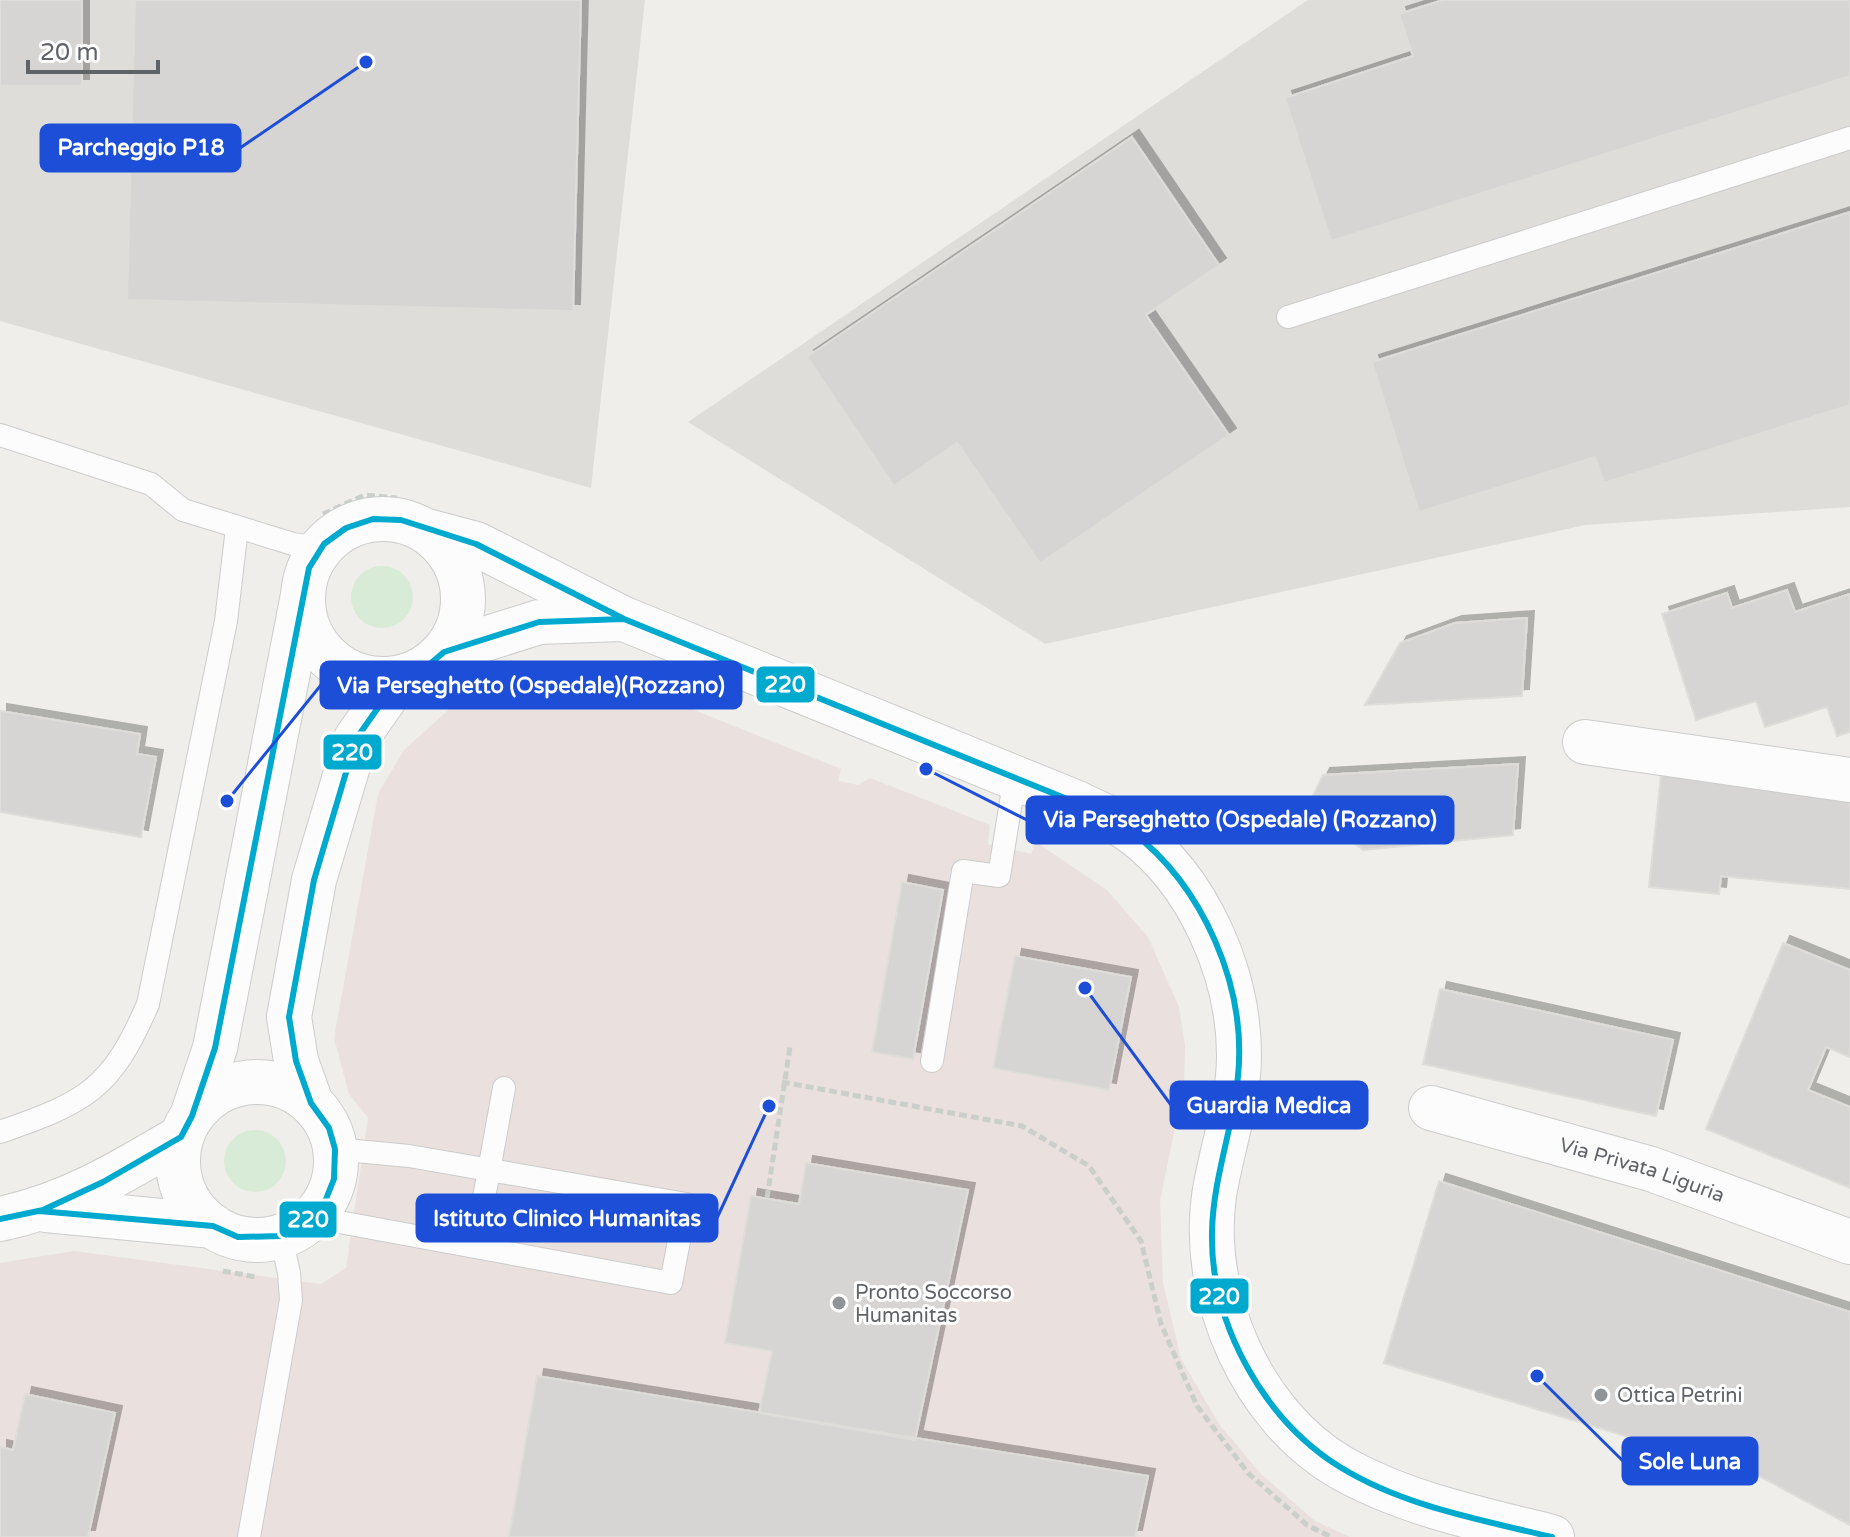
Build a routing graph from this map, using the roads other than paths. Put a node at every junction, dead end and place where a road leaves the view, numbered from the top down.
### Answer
1 (1850, 138) edge
2 (1288, 317) dead end
3 (0, 435) edge
4 (237, 528) junction
5 (427, 531) junction
6 (320, 548) junction
7 (303, 595) junction
8 (624, 619) junction
9 (444, 652) junction
10 (399, 678) junction
11 (1585, 742) dead end
12 (1015, 777) junction
13 (1850, 780) edge
14 (932, 1061) dead end
15 (504, 1088) dead end
16 (311, 1103) junction
17 (1431, 1108) dead end
18 (187, 1126) junction
19 (0, 1132) edge
20 (335, 1149) junction
21 (490, 1169) junction
22 (43, 1210) junction
23 (0, 1219) edge
24 (213, 1226) junction
25 (296, 1227) junction
26 (1850, 1242) edge
27 (475, 1247) junction
28 (249, 1537) edge
29 (1552, 1537) edge

1 - 2 lane
3 - 4 lane
4 - 6 lane
4 - 19 lane
5 - 6 street
5 - 8 street
5 - 9 street
6 - 7 street
7 - 10 street
7 - 18 street
8 - 9 street
8 - 12 street
9 - 10 street
10 - 16 street
11 - 13 street
12 - 14 lane
12 - 29 street
15 - 21 lane
16 - 18 street
16 - 20 street
17 - 26 street, Via Privata Liguria
18 - 22 street
18 - 24 street
20 - 21 lane
20 - 25 street
21 - 27 lane
21 - 27 lane
22 - 23 street
22 - 24 street
24 - 25 street
25 - 27 lane
25 - 28 lane

